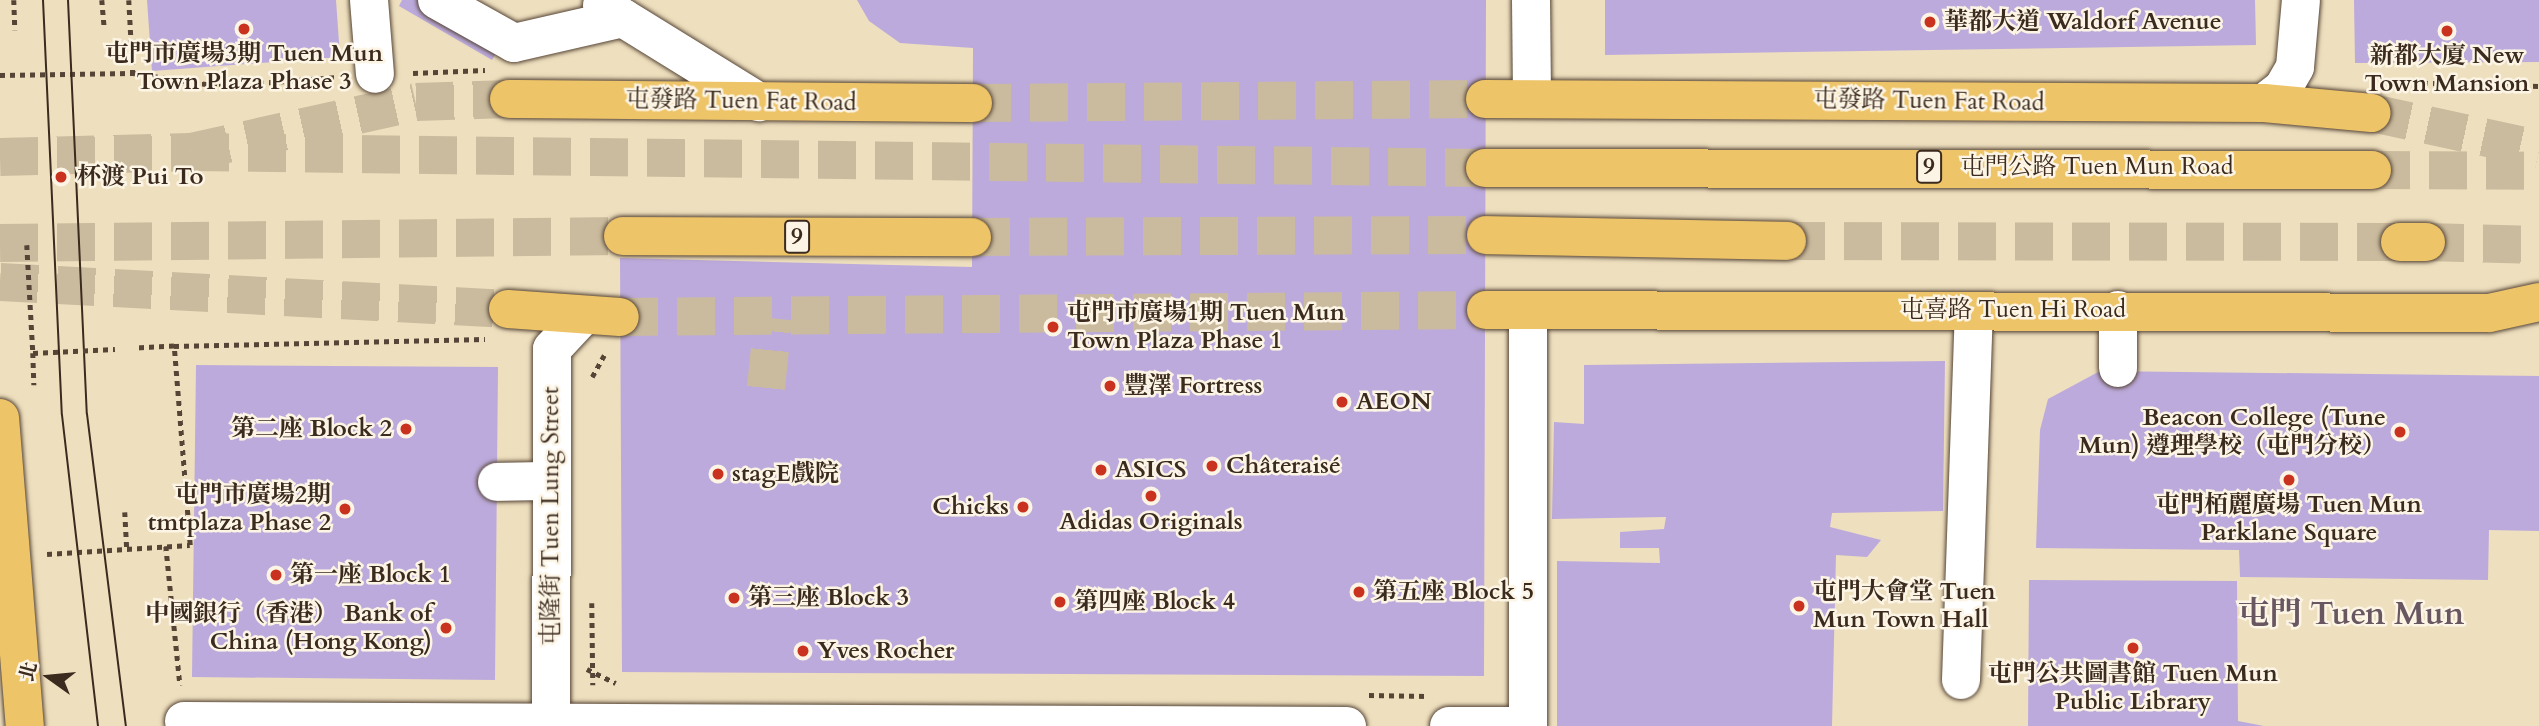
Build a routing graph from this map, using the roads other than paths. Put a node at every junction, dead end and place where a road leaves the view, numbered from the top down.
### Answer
1 (369, 0) edge
2 (437, 0) edge
3 (1531, 0) edge
4 (2301, 0) edge
5 (609, 9) edge
6 (374, 74) road end
7 (2376, 98) tunnel mouth
8 (509, 99) tunnel mouth
9 (1485, 99) tunnel mouth
10 (1532, 99) junction
11 (759, 102) junction
12 (973, 103) tunnel mouth
13 (2264, 103) junction
14 (1485, 167) tunnel mouth
15 (2372, 170) tunnel mouth
16 (1486, 235) tunnel mouth
17 (623, 236) tunnel mouth
18 (972, 237) tunnel mouth
19 (1787, 241) tunnel mouth
20 (2539, 302) edge
21 (1486, 310) tunnel mouth
22 (1528, 310) junction
23 (2118, 310) junction
24 (1974, 311) junction
25 (2489, 313) junction
26 (580, 318) junction
27 (2539, 321) edge
28 (499, 324) tunnel mouth
29 (616, 334) tunnel mouth
30 (2118, 368) dead end
31 (0, 418) edge
32 (551, 481) junction
33 (497, 482) dead end
34 (1961, 680) dead end
35 (184, 721) road end
36 (551, 725) edge
37 (1093, 725) edge
38 (25, 726) edge
39 (1347, 726) edge
40 (1449, 726) edge
41 (1528, 726) edge

1 - 6 street
2 - 5 street
3 - 10 street
4 - 13 street
5 - 11 street
7 - 13 main road, 屯發路 Tuen Fat Road
8 - 11 main road, 屯發路 Tuen Fat Road
9 - 10 main road, 屯發路 Tuen Fat Road
10 - 13 main road, 屯發路 Tuen Fat Road
11 - 12 main road, 屯發路 Tuen Fat Road
14 - 15 main road, 屯門公路 Tuen Mun Road / 9
16 - 19 main road
17 - 18 main road, 9
20 - 25 main road, 屯喜路 Tuen Hi Road
21 - 22 main road, 屯喜路 Tuen Hi Road
22 - 24 main road, 屯喜路 Tuen Hi Road
22 - 41 street
23 - 24 main road, 屯喜路 Tuen Hi Road
23 - 25 main road, 屯喜路 Tuen Hi Road
23 - 30 street
24 - 34 street
25 - 27 main road
26 - 28 main road
26 - 29 main road
26 - 32 street, 屯隆街 Tuen Lung Street
31 - 38 main road, bridge
32 - 33 street
32 - 36 street, 屯隆街 Tuen Lung Street
35 - 36 street
36 - 37 street
37 - 39 street
40 - 41 street

